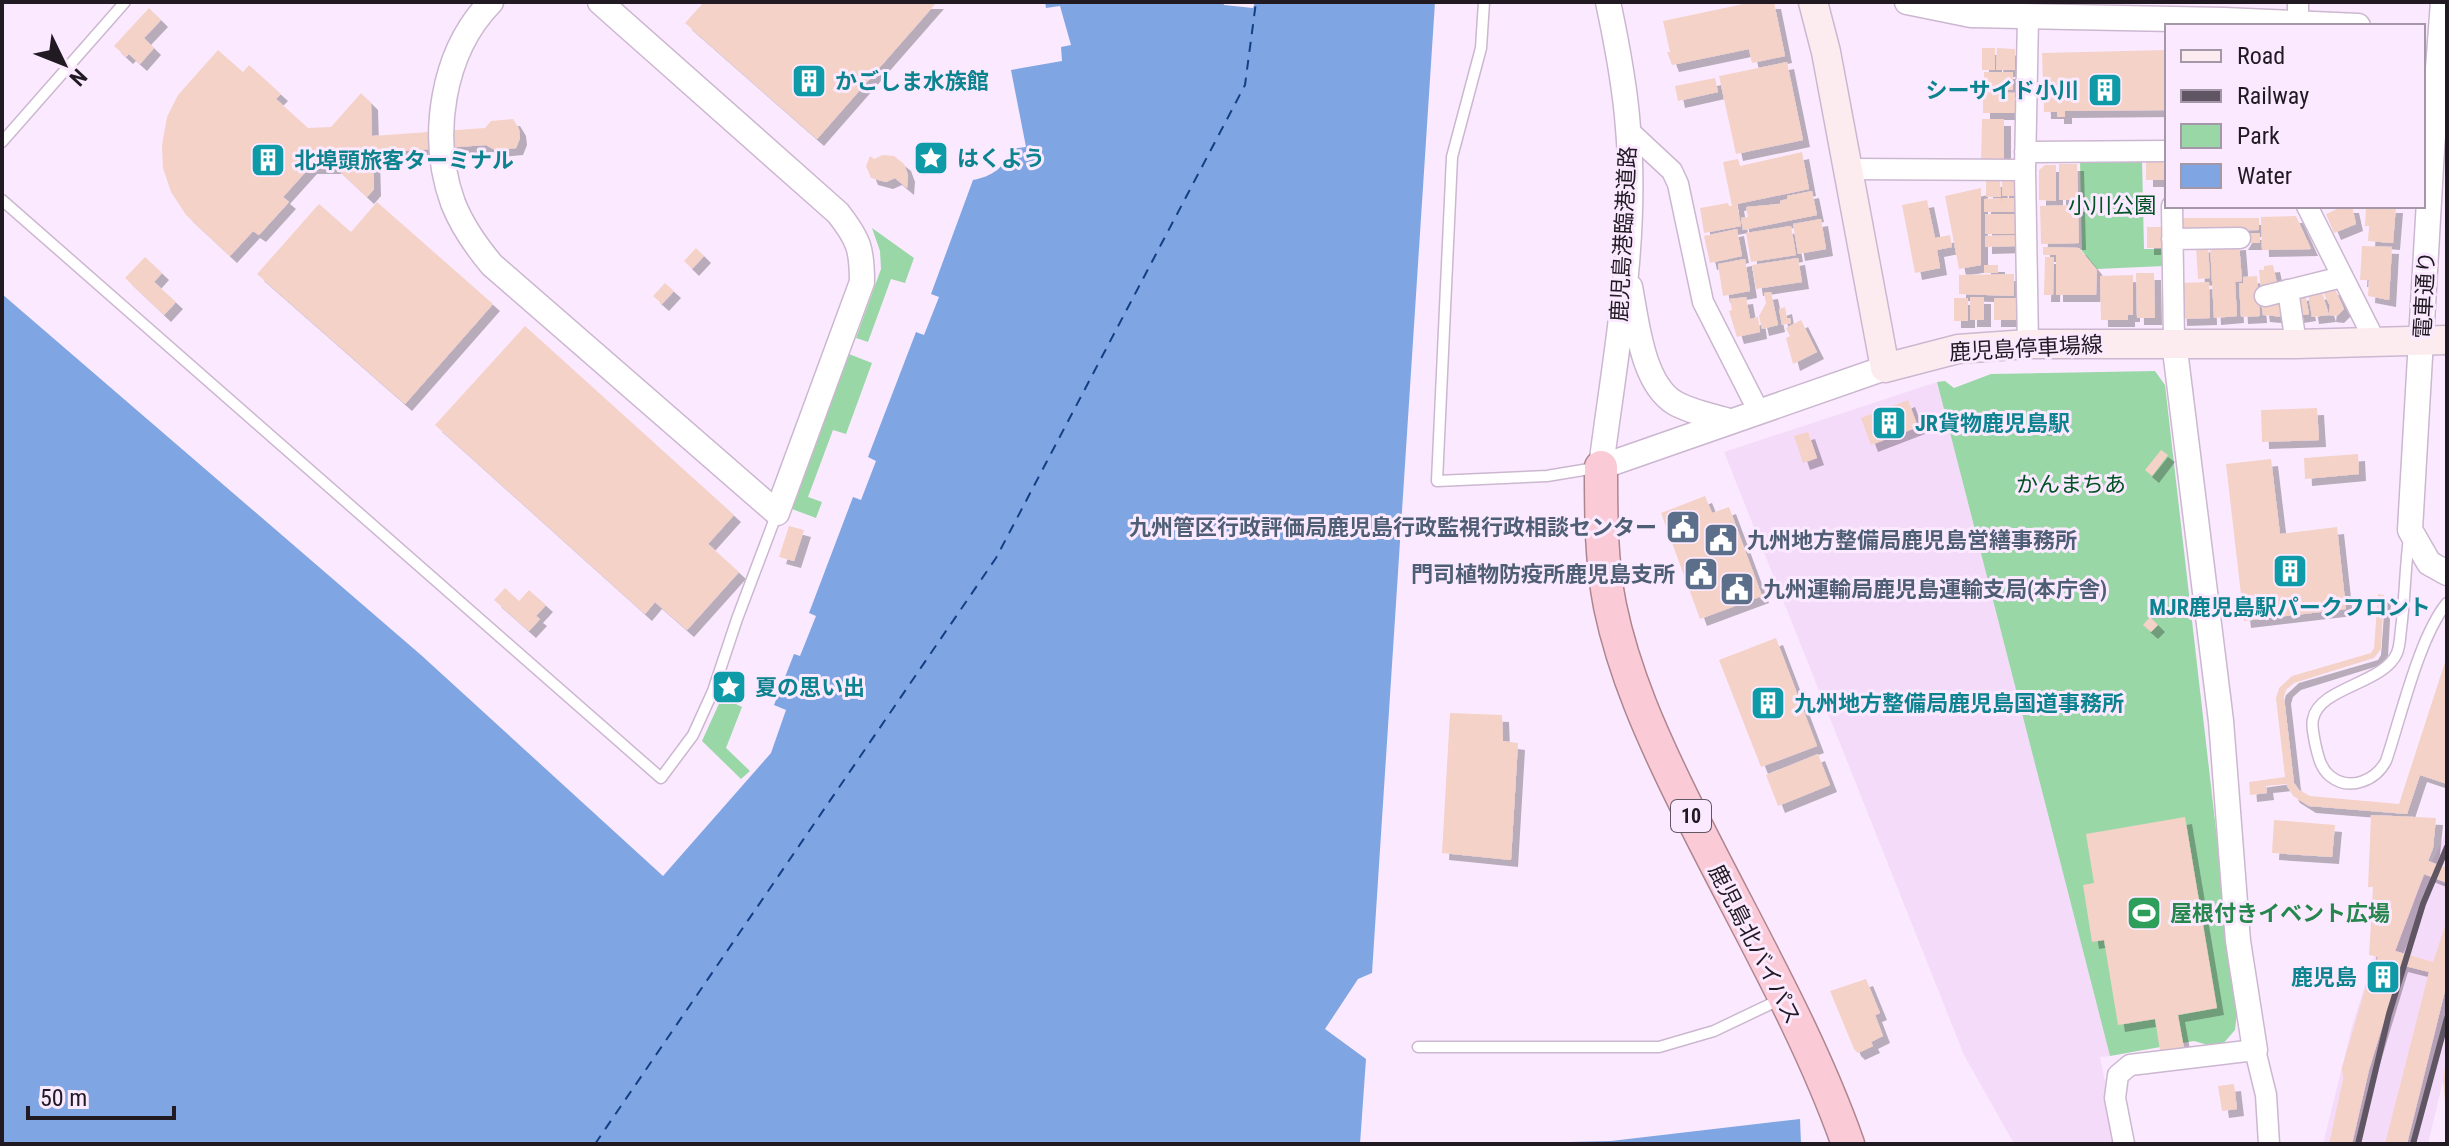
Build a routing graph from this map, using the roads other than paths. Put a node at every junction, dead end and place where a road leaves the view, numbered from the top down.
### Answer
1 (125, 2) edge
2 (491, 2) edge
3 (600, 2) edge
4 (1484, 2) edge
5 (1608, 2) edge
6 (1813, 2) edge
7 (1907, 2) edge
8 (2443, 2) edge
9 (2298, 12) edge
10 (2223, 16) edge
11 (2028, 17) junction
12 (2349, 24) edge
13 (2437, 30) edge
14 (1629, 131) junction
15 (2, 142) edge
16 (2427, 149) edge
17 (2165, 151) edge
18 (2025, 161) junction
19 (1847, 169) junction
20 (2, 200) edge
21 (2172, 208) edge
22 (2308, 208) edge
23 (2240, 238) dead end
24 (2172, 239) junction
25 (1626, 265) junction
26 (2342, 277) junction
27 (2288, 290) junction
28 (2265, 296) dead end
29 (2435, 341) edge
30 (2174, 342) junction
31 (2376, 343) junction
32 (2028, 344) junction
33 (2296, 344) junction
34 (1885, 368) junction
35 (1759, 412) junction
36 (1729, 421) junction
37 (1601, 467) junction
38 (777, 513) junction
39 (2410, 530) junction
40 (2447, 573) edge
41 (2447, 603) edge
42 (1783, 998) junction
43 (1418, 1047) dead end
44 (2255, 1050) junction
45 (1848, 1144) edge
46 (2124, 1144) edge
47 (2269, 1144) edge

1 - 15 lane
2 - 38 street
3 - 38 street
4 - 37 lane
5 - 14 street, 鹿児島港臨港道路
6 - 19 main road
7 - 11 street
8 - 13 street, 電車通り
9 - 10 street
9 - 12 street
10 - 11 street
11 - 18 street
13 - 16 street, 電車通り
14 - 25 street, 鹿児島港臨港道路
14 - 35 street
16 - 29 street, 電車通り
17 - 18 street
18 - 19 street
18 - 32 street
19 - 34 main road
20 - 38 lane
21 - 24 street
22 - 26 street
23 - 24 street
24 - 30 street
25 - 36 street
25 - 37 street, 鹿児島港臨港道路
26 - 27 street
26 - 31 street
27 - 28 street
27 - 33 street
29 - 31 main road, 鹿児島停車場線
29 - 39 street, 電車通り
30 - 32 main road, 鹿児島停車場線
30 - 33 main road, 鹿児島停車場線
30 - 44 street
31 - 33 main road, 鹿児島停車場線
32 - 34 main road, 鹿児島停車場線
34 - 35 street
35 - 36 street
36 - 37 street
37 - 42 highway, 鹿児島北バイパス / 10
39 - 40 street
39 - 41 lane
42 - 43 lane
42 - 45 highway, 鹿児島北バイパス / 10
44 - 46 street
44 - 47 street

